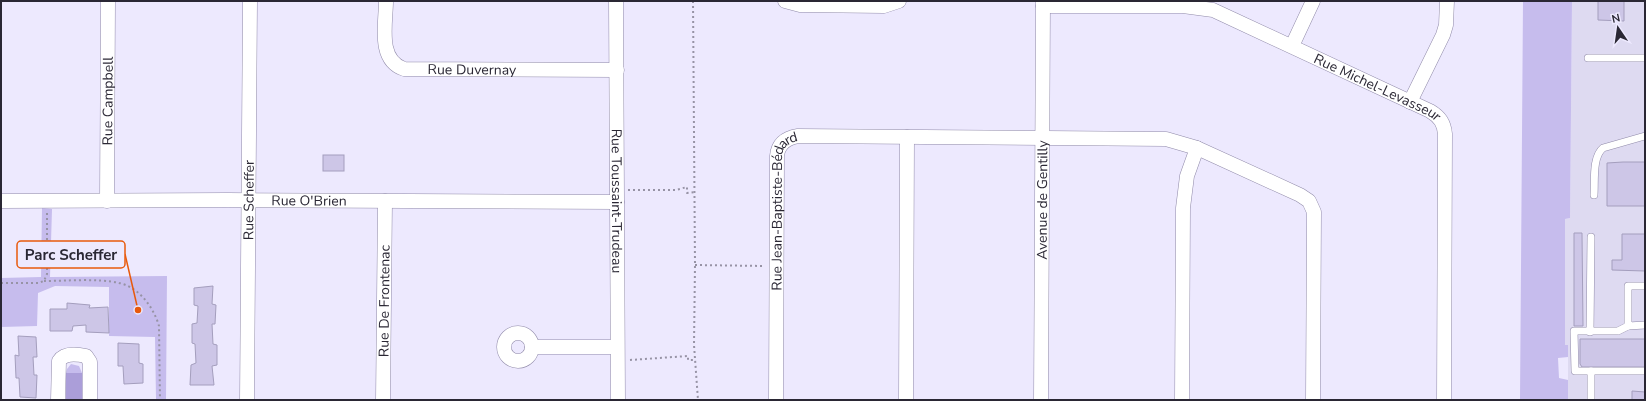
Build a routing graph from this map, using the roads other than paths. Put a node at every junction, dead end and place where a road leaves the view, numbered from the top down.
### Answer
1 (108, 1) edge
2 (250, 1) edge
3 (386, 1) edge
4 (616, 1) edge
5 (785, 1) edge
6 (899, 1) edge
7 (1313, 1) edge
8 (1447, 1) edge
9 (1043, 4) edge
10 (1183, 4) edge
11 (1292, 46) junction
12 (1588, 58) dead end
13 (1645, 58) edge
14 (617, 70) junction
15 (1410, 102) junction
16 (1645, 136) edge
17 (907, 137) junction
18 (1043, 138) junction
19 (1197, 148) junction
20 (1594, 195) dead end
21 (248, 200) junction
22 (1, 201) edge
23 (107, 201) junction
24 (385, 201) junction
25 (617, 202) junction
26 (1591, 237) dead end
27 (1645, 286) edge
28 (1628, 326) junction
29 (1645, 326) edge
30 (1590, 332) junction
31 (532, 347) dead end
32 (617, 347) junction
33 (1591, 371) junction
34 (1645, 372) edge
35 (58, 400) edge
36 (90, 400) edge
37 (247, 400) edge
38 (383, 400) edge
39 (618, 400) edge
40 (776, 400) edge
41 (906, 400) edge
42 (1041, 400) edge
43 (1182, 400) edge
44 (1313, 400) edge
45 (1444, 400) edge
46 (1591, 400) edge

1 - 23 street, Rue Campbell
2 - 21 street, Rue Scheffer
3 - 14 street, Rue Duvernay
4 - 14 street, Rue Toussaint-Trudeau
5 - 6 street
7 - 11 street
8 - 15 street
9 - 10 street, Rue Michel-Levasseur
9 - 18 street, Avenue de Gentilly
10 - 11 street, Rue Michel-Levasseur
11 - 15 street, Rue Michel-Levasseur
12 - 13 lane
14 - 25 street, Rue Toussaint-Trudeau
15 - 45 street, Rue Michel-Levasseur
16 - 20 lane
17 - 18 street, Rue Jean-Baptiste-Bédard
17 - 40 street, Rue Jean-Baptiste-Bédard
17 - 41 street
18 - 19 street
18 - 42 street, Avenue de Gentilly
19 - 43 street
19 - 44 street
21 - 23 street, Rue O'Brien
21 - 24 street, Rue O'Brien
21 - 37 street, Rue Scheffer
22 - 23 street, Rue O'Brien
24 - 25 street, Rue O'Brien
24 - 38 street, Rue De Frontenac
25 - 32 street, Rue Toussaint-Trudeau
26 - 30 lane
27 - 28 lane
28 - 29 lane
28 - 30 lane
30 - 33 lane
31 - 32 street
32 - 39 street, Rue Toussaint-Trudeau
33 - 34 lane
33 - 46 lane
35 - 36 street

